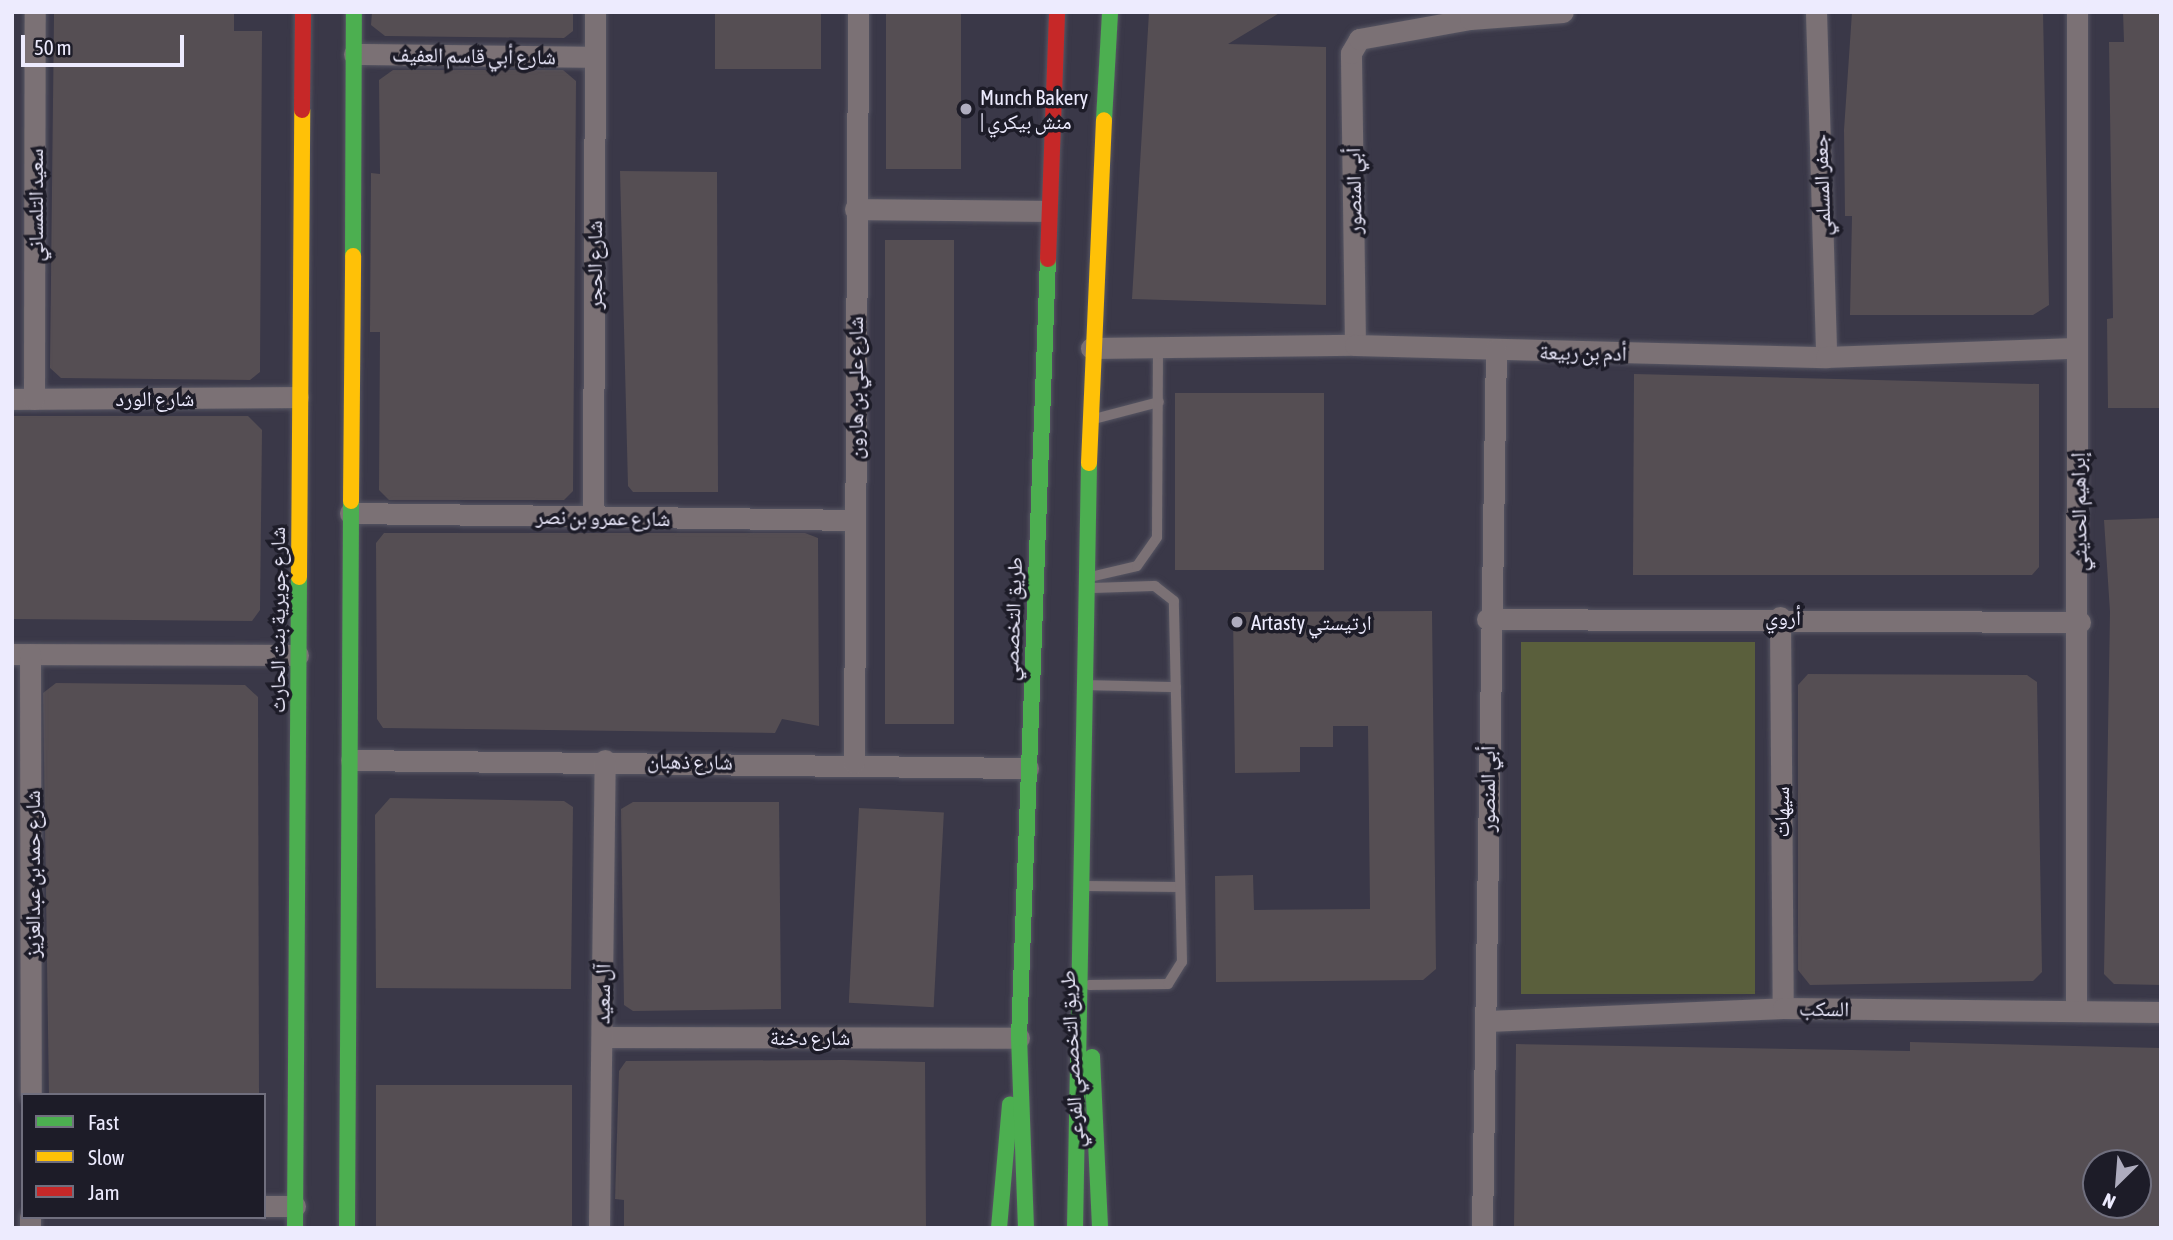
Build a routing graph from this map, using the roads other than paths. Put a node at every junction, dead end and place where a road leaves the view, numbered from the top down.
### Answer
1 (35, 12) edge
2 (303, 12) edge
3 (354, 12) edge
4 (596, 12) edge
5 (858, 12) edge
6 (1057, 12) edge
7 (1110, 12) edge
8 (1563, 12) edge
9 (1815, 12) edge
10 (2077, 12) edge
11 (1555, 13) edge
12 (354, 54) junction
13 (595, 57) junction
14 (855, 209) junction
15 (1046, 211) junction
16 (1158, 344) junction
17 (1355, 345) junction
18 (1091, 348) junction
19 (2075, 348) junction
20 (1496, 349) junction
21 (1826, 357) junction
22 (299, 397) junction
23 (23, 399) edge
24 (1159, 402) junction
25 (1090, 421) junction
26 (350, 513) junction
27 (593, 517) junction
28 (855, 520) junction
29 (1087, 583) junction
30 (1780, 617) junction
31 (1487, 619) junction
32 (2080, 622) junction
33 (21, 654) edge
34 (298, 655) junction
35 (1085, 685) junction
36 (1176, 687) junction
37 (351, 760) junction
38 (605, 760) junction
39 (854, 763) junction
40 (1028, 768) junction
41 (1180, 887) junction
42 (1082, 888) junction
43 (22, 916) edge
44 (1089, 985) junction
45 (1783, 1008) junction
46 (2076, 1011) junction
47 (2161, 1012) edge
48 (1488, 1021) junction
49 (602, 1037) junction
50 (1019, 1038) junction
51 (31, 1093) edge
52 (266, 1207) edge
53 (295, 1217) edge
54 (347, 1228) edge
55 (599, 1228) edge
56 (999, 1228) edge
57 (1026, 1228) edge
58 (1075, 1228) edge
59 (1100, 1228) edge
60 (1482, 1228) edge

1 - 23 street, سعيد التلمساني
2 - 22 street, شارع جويرية بنت الحارث
3 - 12 street
4 - 13 street, شارع الحجر
5 - 14 street, شارع علي بن هارون
6 - 15 street, طريق التخصصي
7 - 18 street
8 - 11 street
9 - 21 street, جعفر المسلمي
10 - 19 street, إبراهيم الحديثي
11 - 17 street, أبي المنصور
12 - 13 street, شارع أبي قاسم العفيف
12 - 26 street
13 - 27 street, شارع الحجر
14 - 15 street
14 - 28 street, شارع علي بن هارون
15 - 40 street, طريق التخصصي
16 - 17 street, أدم بن ربيعة
16 - 18 street, أدم بن ربيعة
16 - 24 lane
17 - 20 street, أدم بن ربيعة
18 - 25 street
19 - 21 street, أدم بن ربيعة
19 - 32 street, إبراهيم الحديثي
20 - 21 street, أدم بن ربيعة
20 - 31 street, أبي المنصور
22 - 23 street, شارع الورد
22 - 34 street, شارع جويرية بنت الحارث
24 - 25 lane
24 - 29 lane
25 - 29 street
26 - 27 street, شارع عمرو بن نصر
26 - 37 street
27 - 28 street, شارع عمرو بن نصر
28 - 39 street, شارع علي بن هارون
29 - 35 street
29 - 36 lane
30 - 31 street, أروي
30 - 32 street, أروي
30 - 45 street, سيهات
31 - 48 street, أبي المنصور
32 - 46 street, إبراهيم الحديثي
33 - 34 street
33 - 43 street, شارع حمد بن عبدالعزيز
34 - 53 street, شارع جويرية بنت الحارث
35 - 36 lane
35 - 42 street
36 - 41 lane
37 - 38 street, شارع ذهبان
37 - 54 street
38 - 39 street, شارع ذهبان
38 - 49 street, آل سعيد
39 - 40 street, شارع ذهبان
40 - 50 street, طريق التخصصي
41 - 42 lane
41 - 44 lane
42 - 44 street, طريق التخصصي الفرعي
42 - 58 street
43 - 51 street, شارع حمد بن عبدالعزيز
44 - 59 street, طريق التخصصي الفرعي
45 - 46 street, السكب
45 - 48 street, السكب
46 - 47 street, السكب
48 - 60 street, أبي المنصور
49 - 50 street, شارع دخنة
49 - 55 street, آل سعيد
50 - 56 street
50 - 57 street, طريق التخصصي
52 - 53 street

